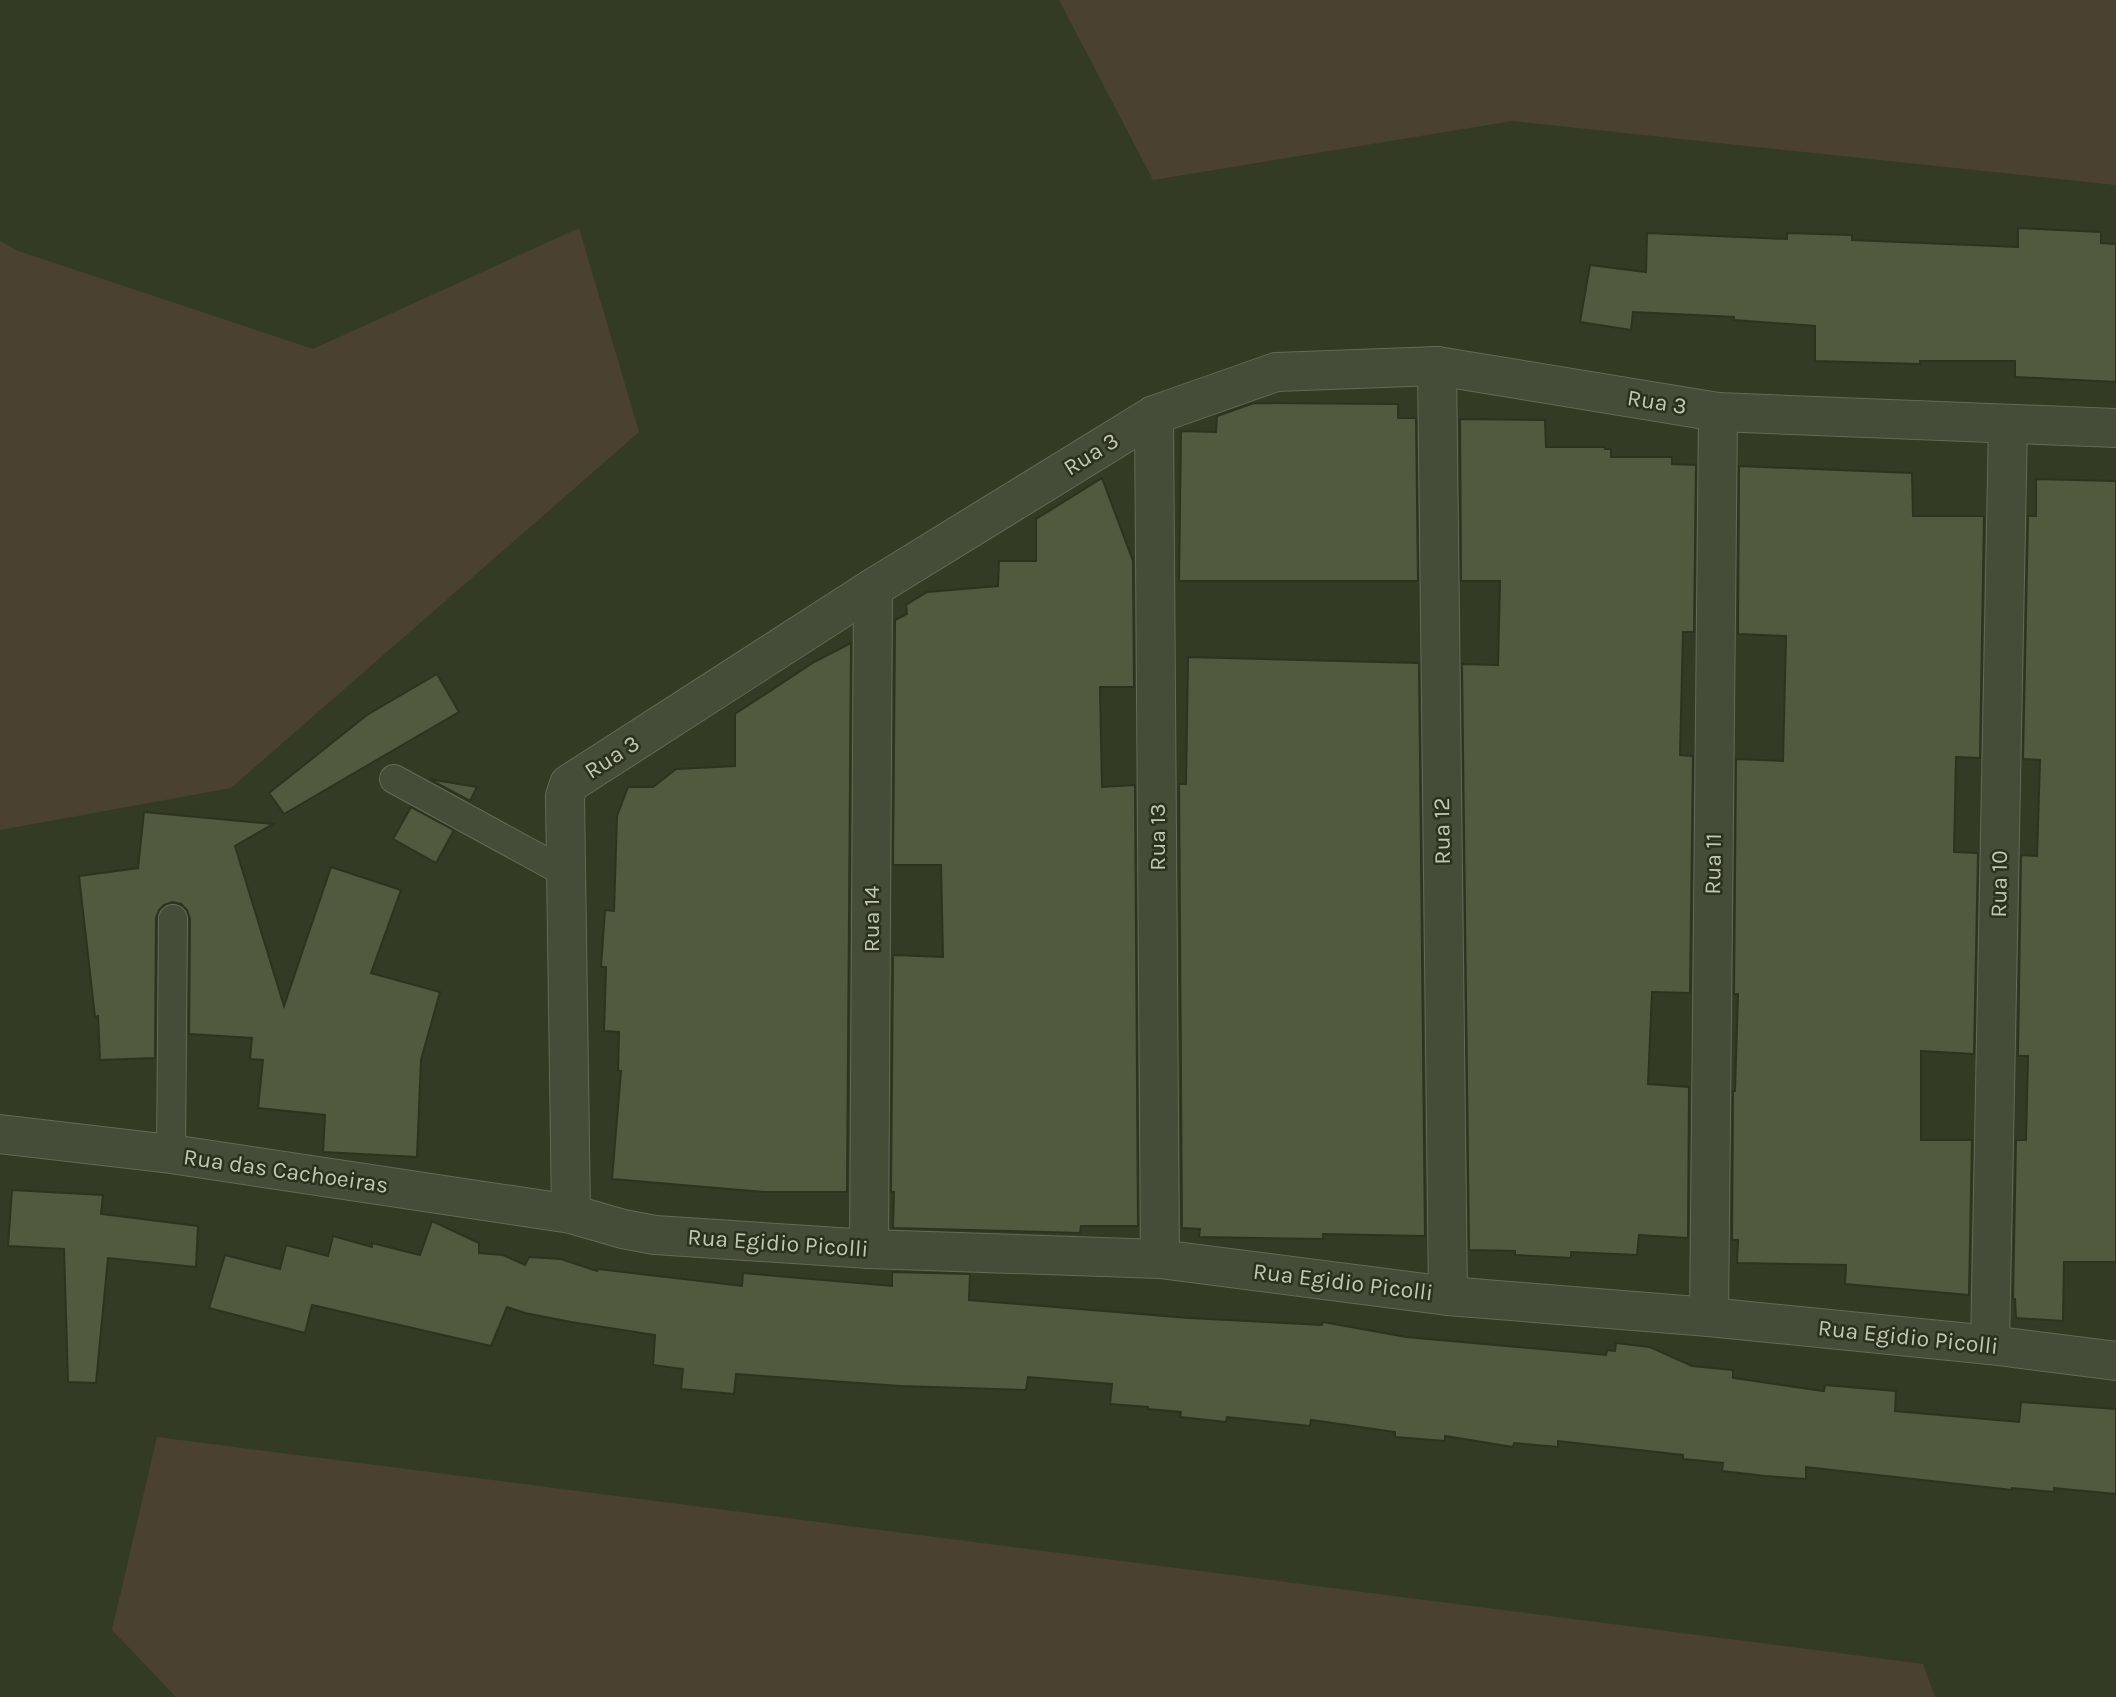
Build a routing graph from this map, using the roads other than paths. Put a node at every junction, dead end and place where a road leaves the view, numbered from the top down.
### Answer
1 (1437, 366) junction
2 (1718, 412) junction
3 (1154, 415) junction
4 (2008, 424) junction
5 (2116, 428) edge
6 (873, 589) junction
7 (394, 779) dead end
8 (568, 874) junction
9 (173, 919) dead end
10 (0, 1134) edge
11 (171, 1154) junction
12 (571, 1214) junction
13 (869, 1249) junction
14 (1160, 1259) junction
15 (1448, 1296) junction
16 (1709, 1317) junction
17 (1990, 1345) junction
18 (2116, 1361) edge

1 - 2 street, Rua 3
1 - 3 street, Rua 3
1 - 15 street, Rua 12
2 - 4 street, Rua 3
2 - 16 street, Rua 11
3 - 6 street, Rua 3
3 - 14 street, Rua 13
4 - 5 street, Rua 3
4 - 17 street, Rua 10
6 - 8 street, Rua 3
6 - 13 street, Rua 14
7 - 8 lane
8 - 12 street, Rua 3
9 - 11 lane
10 - 11 street, Rua das Cachoeiras
11 - 12 street, Rua das Cachoeiras
12 - 13 street, Rua Egidio Picolli
13 - 14 street, Rua Egidio Picolli
14 - 15 street, Rua Egidio Picolli
15 - 16 street, Rua Egidio Picolli
16 - 17 street, Rua Egidio Picolli
17 - 18 street, Rua Egidio Picolli

